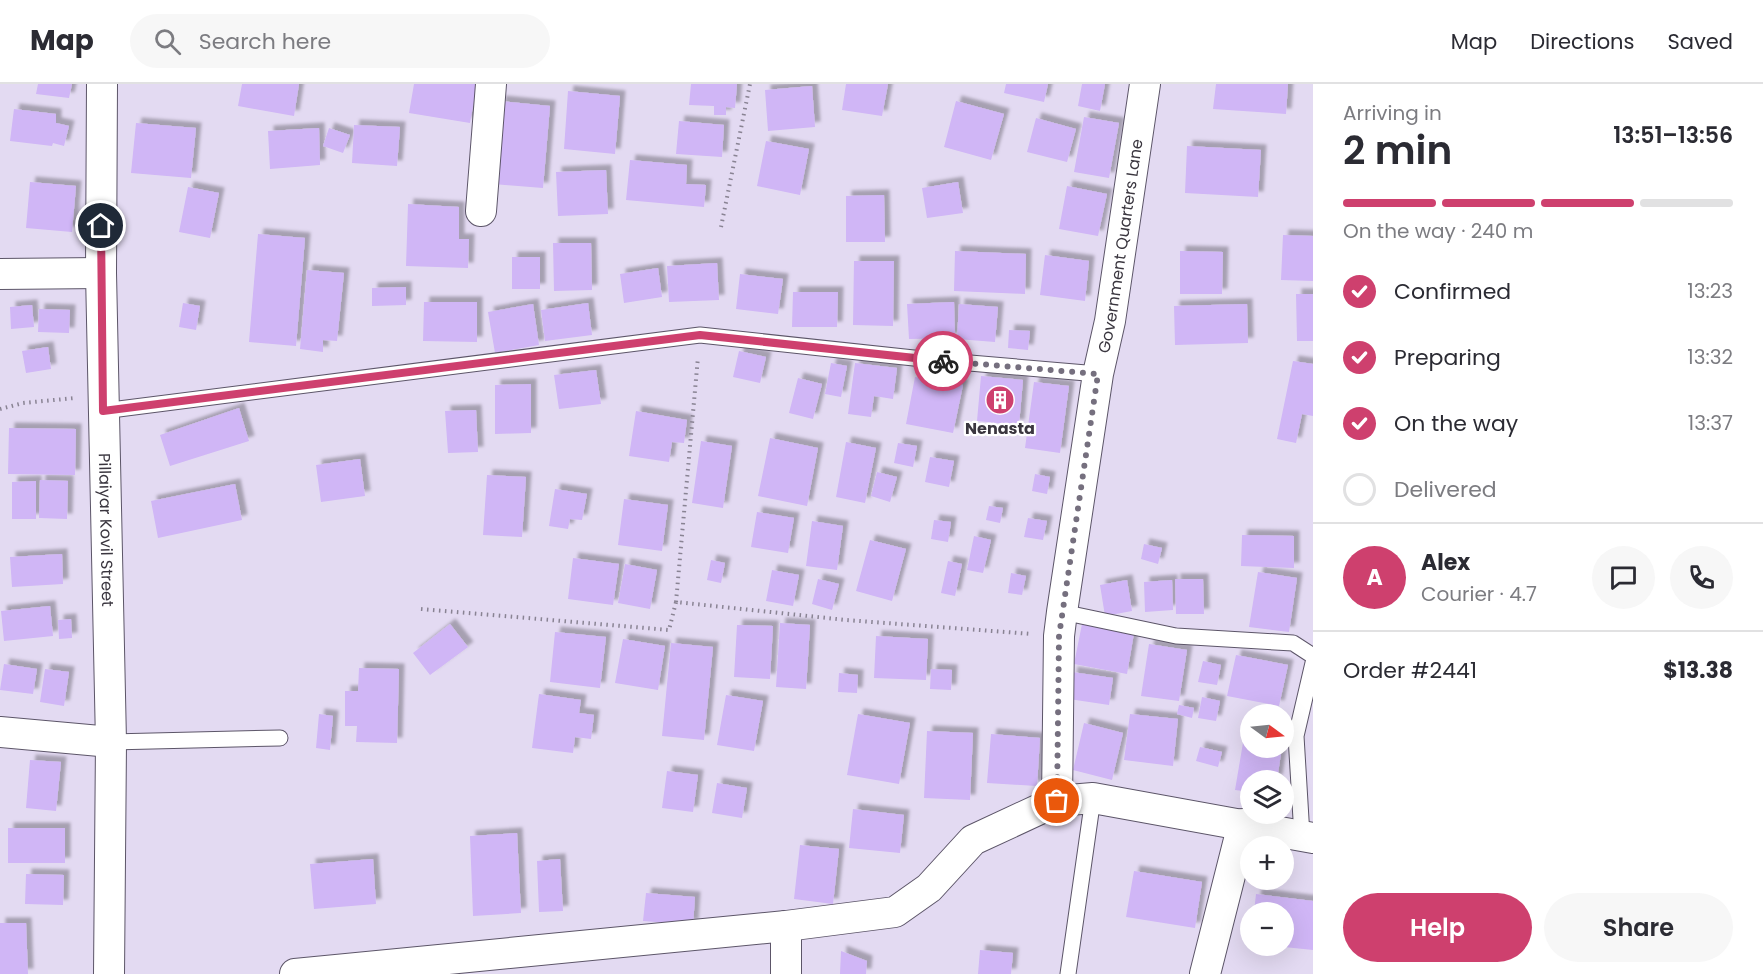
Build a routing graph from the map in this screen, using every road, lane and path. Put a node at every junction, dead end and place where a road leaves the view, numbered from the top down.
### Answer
1 (102, 84) edge
2 (491, 84) edge
3 (750, 84) edge
4 (1145, 84) edge
5 (481, 211) dead end
6 (721, 227) dead end
7 (101, 273) junction
8 (0, 274) edge
9 (700, 335) junction
10 (1098, 374) junction
11 (103, 403) junction
12 (0, 409) edge
13 (676, 602) junction
14 (421, 609) dead end
15 (1061, 624) junction
16 (1313, 656) edge
17 (1313, 663) edge
18 (0, 732) edge
19 (280, 738) dead end
20 (111, 742) junction
21 (1094, 798) junction
22 (1057, 801) junction
23 (1240, 823) edge
24 (1243, 824) joint
25 (1307, 837) edge
26 (786, 926) junction
27 (109, 974) edge
28 (295, 974) edge
29 (786, 974) edge
30 (1068, 974) edge
31 (1205, 974) edge

1 - 7 street, Pillaiyar Kovil Street
2 - 5 street
3 - 6 path
4 - 10 street, Government Quarters Lane
7 - 8 street
7 - 11 street, Pillaiyar Kovil Street
9 - 10 lane
9 - 11 lane
9 - 13 path
10 - 15 street, Government Quarters Lane
11 - 12 path
11 - 20 street, Pillaiyar Kovil Street
13 - 14 path
13 - 15 path
15 - 16 lane
15 - 22 street, Government Quarters Lane
17 - 25 lane
18 - 20 street
19 - 20 lane
20 - 27 street, Pillaiyar Kovil Street
21 - 22 street
21 - 23 street
21 - 30 lane
22 - 26 street
24 - 25 street
24 - 31 street
26 - 28 street
26 - 29 street

